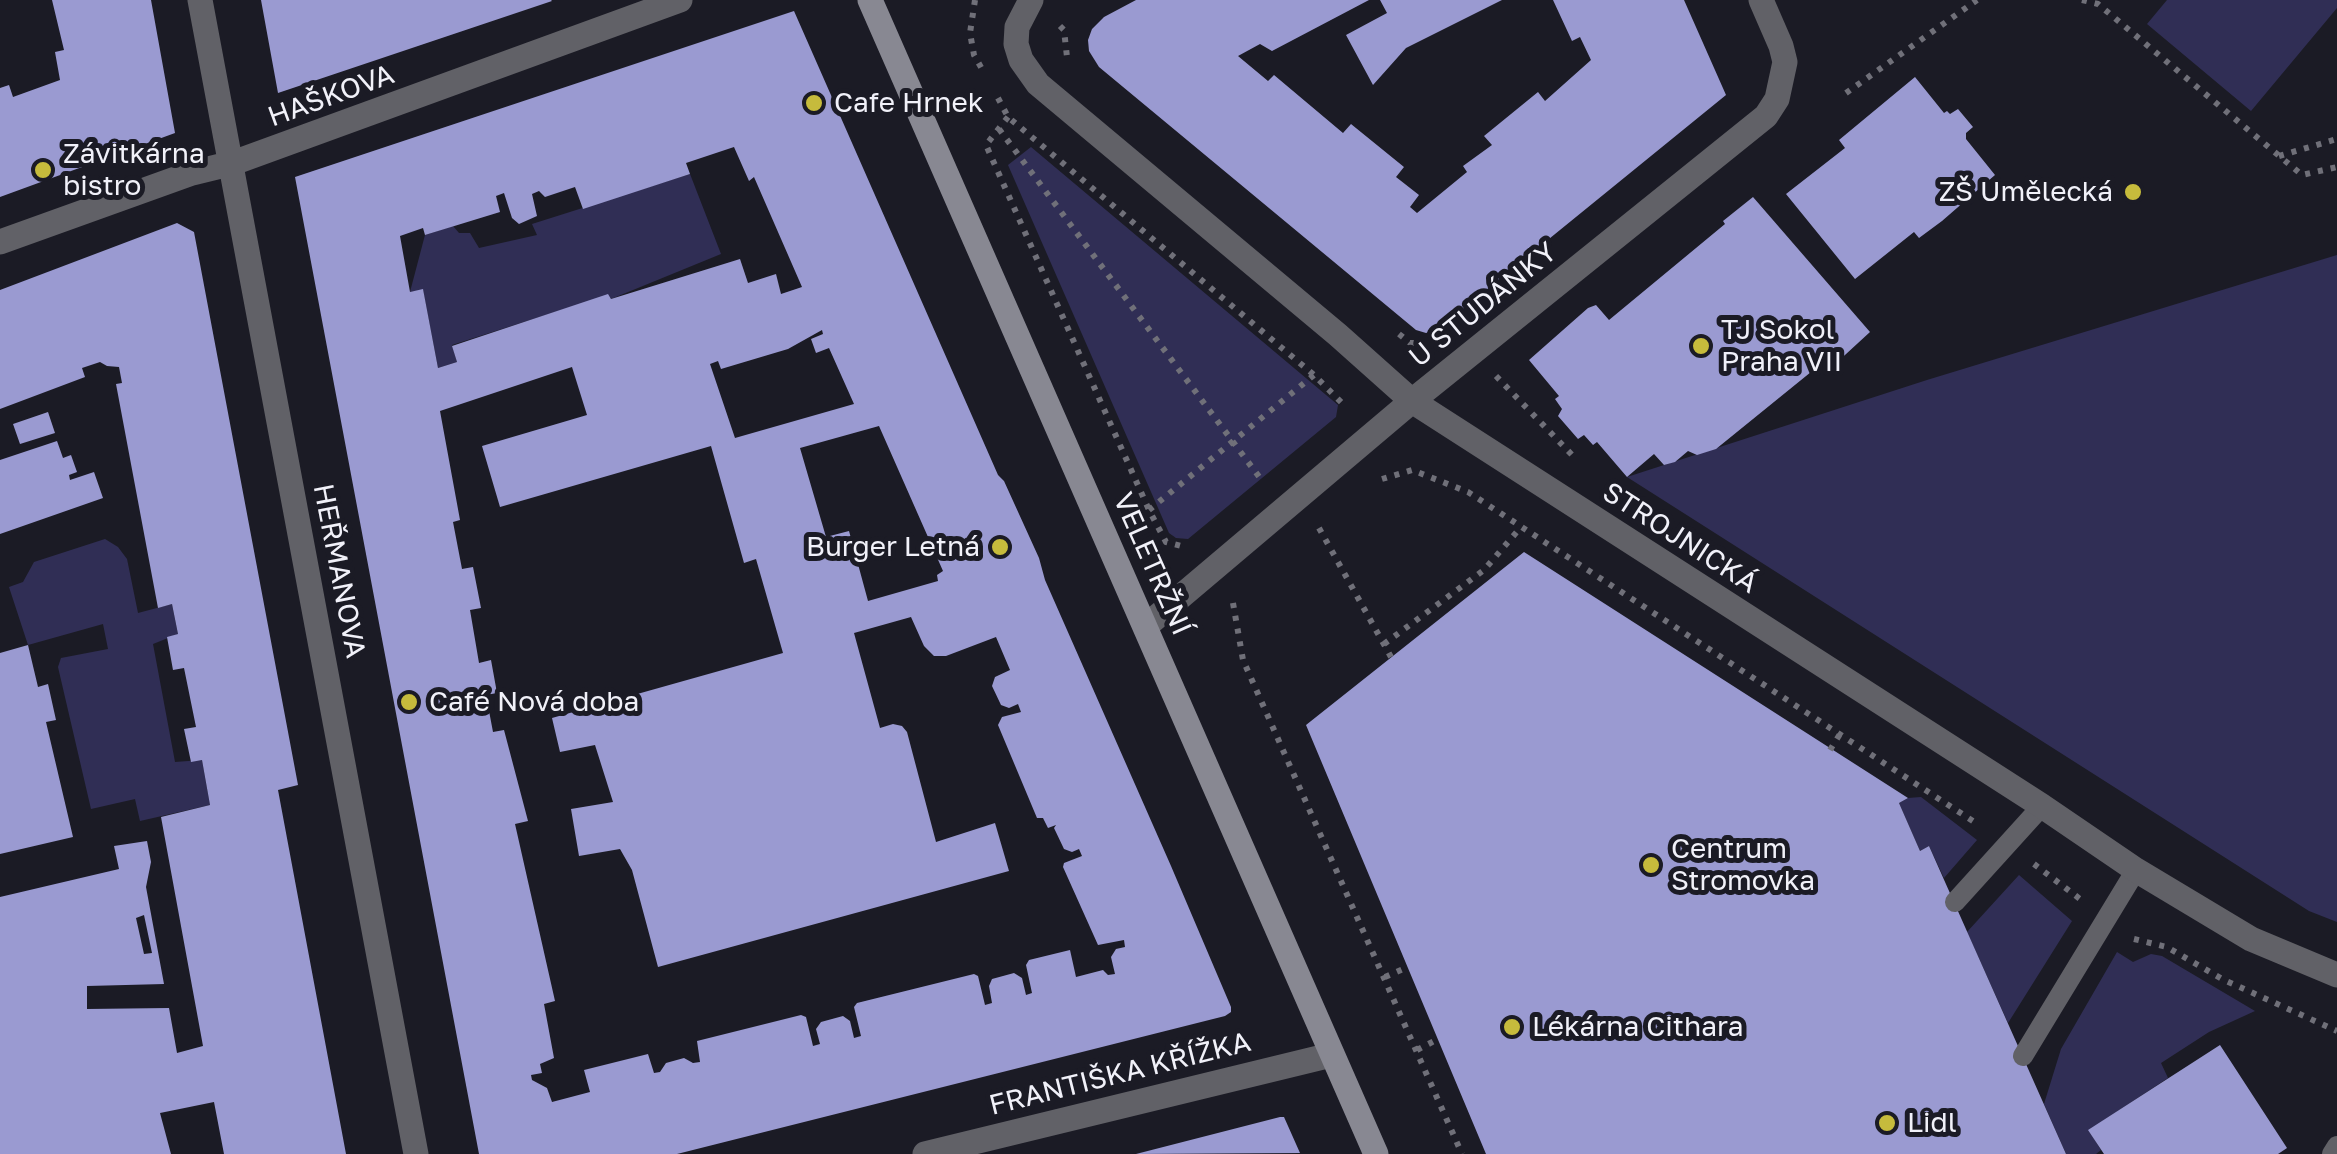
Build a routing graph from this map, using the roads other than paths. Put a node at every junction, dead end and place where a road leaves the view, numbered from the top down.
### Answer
1 (200, 0) edge
2 (680, 0) edge
3 (870, 0) edge
4 (1031, 0) edge
5 (1761, 0) edge
6 (232, 163) junction
7 (0, 242) edge
8 (1412, 401) junction
9 (1146, 626) junction
10 (2042, 806) junction
11 (2136, 870) junction
12 (1954, 902) dead end
13 (2337, 976) edge
14 (1331, 1054) junction
15 (2023, 1056) dead end
16 (2337, 1146) edge
17 (416, 1154) edge
18 (925, 1154) edge
19 (1376, 1154) edge
20 (2332, 1154) edge

1 - 6 street, HEŘMANOVA
2 - 6 street, HAŠKOVA
3 - 9 main road, VELETRŽNÍ
4 - 8 street, STROJNICKÁ
5 - 8 street, U STUDÁNKY
6 - 7 street, HAŠKOVA
6 - 17 street, HEŘMANOVA
8 - 9 street, U STUDÁNKY
8 - 10 street, STROJNICKÁ
9 - 14 main road, VELETRŽNÍ
10 - 11 street, STROJNICKÁ
10 - 12 lane
11 - 13 street, STROJNICKÁ
11 - 15 lane
14 - 18 street, FRANTIŠKA KŘÍŽKA
14 - 19 main road, VELETRŽNÍ
16 - 20 lane

